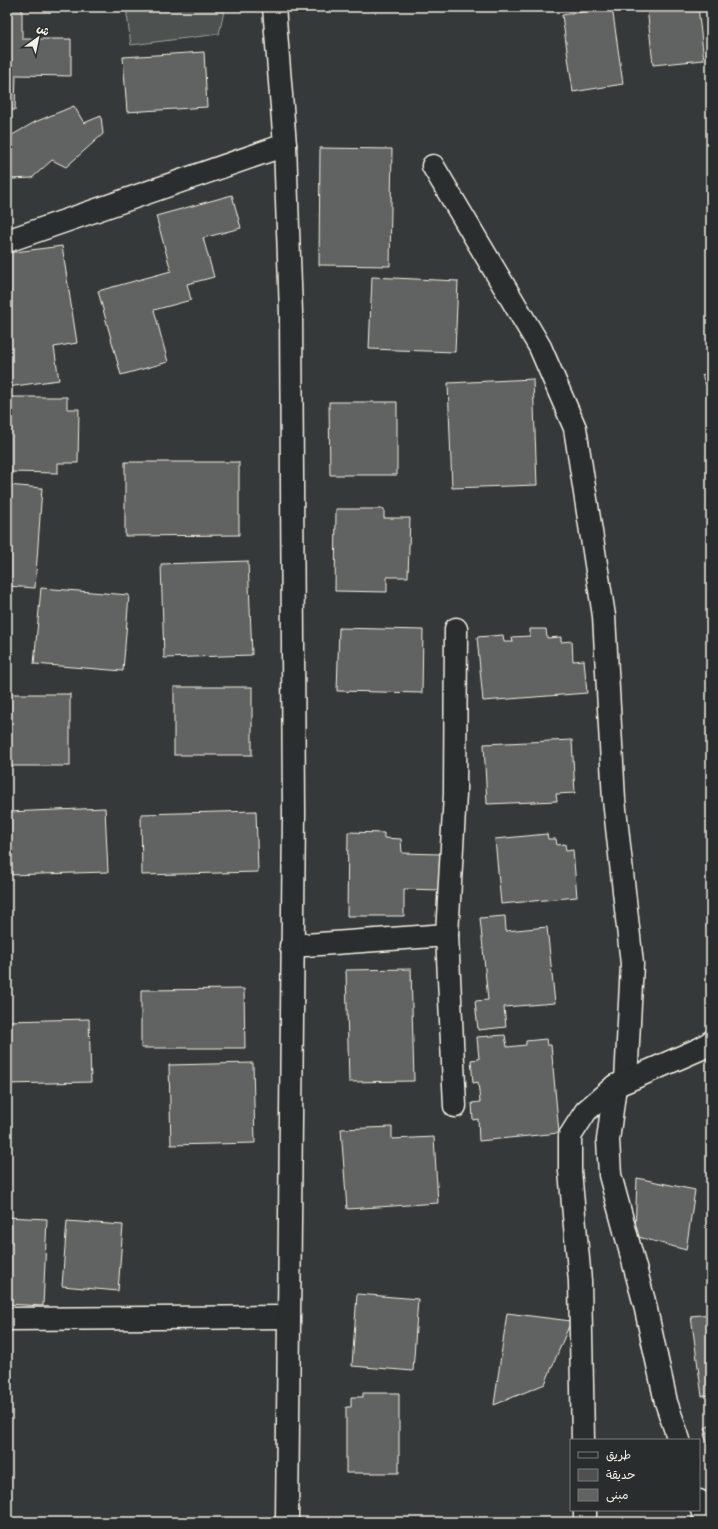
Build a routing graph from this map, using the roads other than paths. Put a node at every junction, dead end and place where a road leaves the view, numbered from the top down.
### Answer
1 (274, 7) edge
2 (285, 145) junction
3 (432, 166) dead end
4 (7, 241) edge
5 (456, 629) dead end
6 (447, 935) junction
7 (291, 946) junction
8 (711, 1042) edge
9 (621, 1083) junction
10 (455, 1106) dead end
11 (288, 1316) junction
12 (7, 1319) edge
13 (583, 1439) edge
14 (679, 1439) edge
15 (700, 1504) edge
16 (585, 1511) edge
17 (288, 1522) edge
18 (585, 1522) edge
19 (706, 1522) edge

1 - 2 street
2 - 4 street
2 - 7 street
3 - 9 street
5 - 6 street
6 - 7 street
6 - 10 street
7 - 11 street
8 - 9 street
9 - 13 street
9 - 14 street
11 - 12 street
11 - 17 street
15 - 19 street
16 - 18 street

